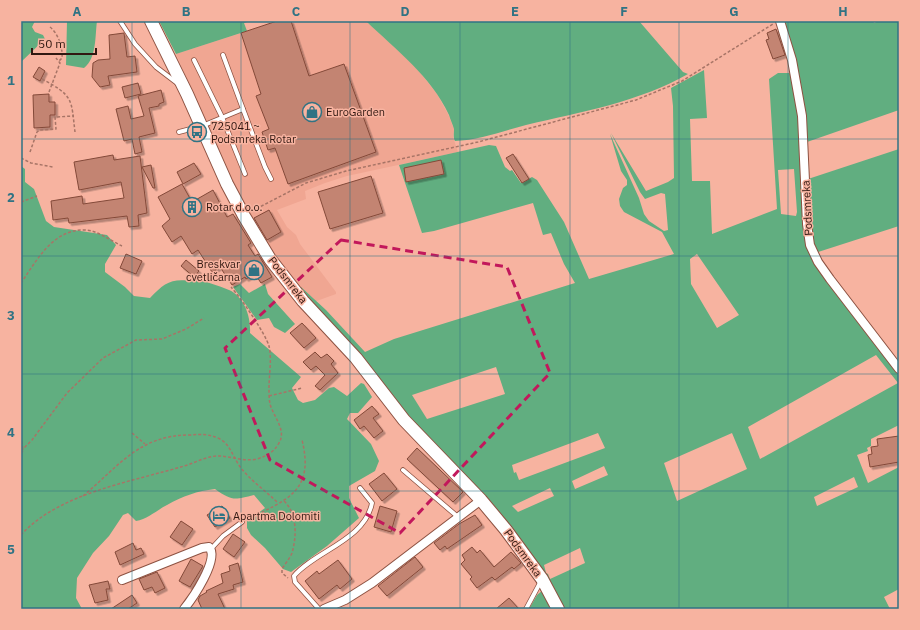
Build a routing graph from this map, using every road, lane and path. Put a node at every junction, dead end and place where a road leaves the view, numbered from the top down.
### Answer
1 (120, 21) edge
2 (151, 21) edge
3 (780, 21) edge
4 (50, 27) dead end
5 (223, 55) dead end
6 (56, 58) dead end
7 (194, 60) dead end
8 (59, 61) junction
9 (42, 79) dead end
10 (51, 83) junction
11 (49, 92) dead end
12 (187, 94) junction
13 (243, 109) junction
14 (74, 116) junction
15 (222, 117) junction
16 (202, 126) junction
17 (75, 132) dead end
18 (179, 132) dead end
19 (30, 152) dead end
20 (21, 158) edge
21 (53, 167) dead end
22 (244, 174) dead end
23 (271, 179) dead end
24 (37, 196) dead end
25 (21, 202) edge
26 (244, 216) junction
27 (122, 246) dead end
28 (21, 283) edge
29 (231, 287) dead end
30 (204, 318) dead end
31 (899, 369) edge
32 (302, 388) dead end
33 (269, 396) junction
34 (132, 433) dead end
35 (21, 436) edge
36 (302, 440) dead end
37 (145, 444) junction
38 (22, 450) edge
39 (21, 455) edge
40 (235, 459) junction
41 (404, 470) dead end
42 (360, 488) dead end
43 (81, 498) junction
44 (482, 500) junction
45 (284, 501) junction
46 (278, 503) junction
47 (458, 518) junction
48 (242, 522) joint
49 (21, 534) edge
50 (211, 549) junction
51 (542, 579) junction
52 (122, 580) dead end
53 (295, 582) junction
54 (184, 609) edge
55 (319, 609) edge
56 (324, 609) edge
57 (526, 609) edge
58 (558, 609) edge

1 - 12 lane
2 - 12 street, Podsmreka
3 - 26 path
3 - 31 street, Podsmreka
4 - 8 path
5 - 13 lane
6 - 8 path
7 - 15 lane
8 - 10 path
9 - 10 path
10 - 11 path
10 - 14 path
12 - 16 street, Podsmreka
13 - 15 lane
13 - 23 lane
14 - 17 path
14 - 19 path
15 - 16 lane
15 - 22 lane
16 - 18 lane
16 - 26 street, Podsmreka
20 - 21 path
24 - 25 path
26 - 44 street, Podsmreka
27 - 28 path
29 - 33 path
30 - 38 path
32 - 33 path
33 - 40 path
34 - 37 path
35 - 38 path
36 - 45 path
37 - 40 path
37 - 43 path
38 - 39 path
40 - 43 path
40 - 46 path
41 - 47 lane
42 - 53 lane
43 - 49 path
44 - 47 street
44 - 51 street, Podsmreka
45 - 46 path
45 - 53 path
46 - 48 path
47 - 56 street
48 - 50 lane
50 - 52 street
50 - 54 street
51 - 57 lane
51 - 58 street, Podsmreka
53 - 55 lane

